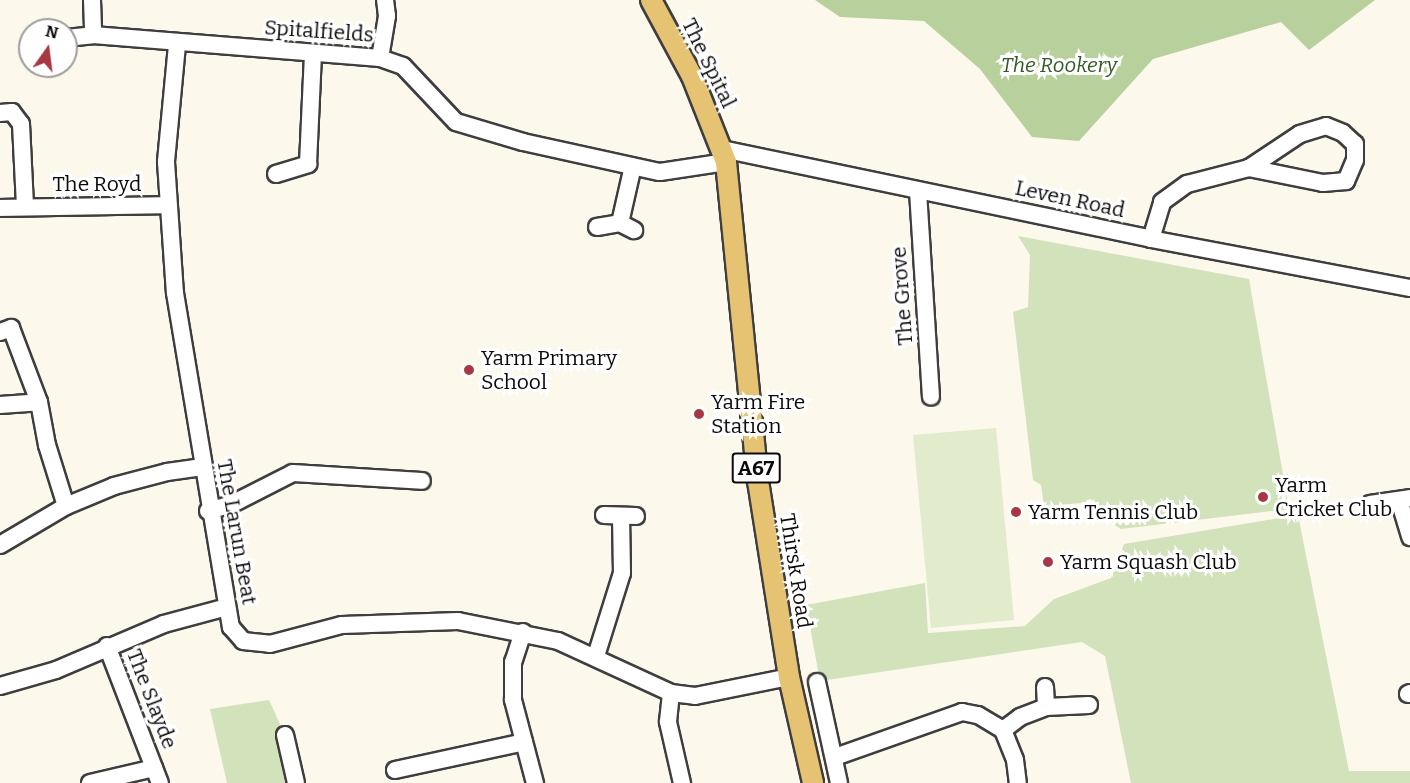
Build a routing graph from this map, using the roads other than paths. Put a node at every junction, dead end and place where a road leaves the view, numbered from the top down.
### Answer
1 (92, 0) edge
2 (385, 0) edge
3 (651, 0) edge
4 (93, 35) junction
5 (78, 37) edge
6 (177, 45) junction
7 (313, 54) junction
8 (380, 58) junction
9 (0, 113) edge
10 (724, 156) junction
11 (633, 166) junction
12 (1250, 168) junction
13 (276, 174) dead end
14 (918, 191) junction
15 (168, 205) junction
16 (25, 206) junction
17 (0, 208) edge
18 (597, 227) dead end
19 (1150, 239) junction
20 (1410, 288) edge
21 (0, 332) edge
22 (931, 397) dead end
23 (39, 402) junction
24 (0, 405) edge
25 (203, 467) junction
26 (411, 483) dead end
27 (1404, 499) edge
28 (1370, 504) dead end
29 (66, 506) junction
30 (208, 511) junction
31 (620, 516) dead end
32 (1410, 537) edge
33 (0, 545) edge
34 (227, 607) junction
35 (523, 632) junction
36 (107, 646) junction
37 (596, 656) junction
38 (789, 677) junction
39 (817, 682) dead end
40 (0, 686) edge
41 (1045, 687) dead end
42 (671, 693) junction
43 (1089, 705) dead end
44 (1046, 707) junction
45 (1003, 730) junction
46 (285, 735) dead end
47 (524, 742) junction
48 (835, 757) junction
49 (395, 771) dead end
50 (157, 776) edge
51 (90, 783) edge
52 (296, 783) edge
53 (535, 783) edge
54 (682, 783) edge
55 (813, 783) edge
56 (839, 783) edge
57 (1018, 783) edge

1 - 4 street
2 - 8 street
3 - 10 main road, The Spital / A67
4 - 5 street, Spitalfields
4 - 6 street, Spitalfields
6 - 7 street, Spitalfields
6 - 15 street, The Larun Beat
7 - 8 street, Spitalfields
7 - 13 street
8 - 11 street, Spitalfields
9 - 16 street, The Royd
10 - 11 street, Spitalfields
10 - 14 street, Leven Road
10 - 38 main road, Thirsk Road / A67
11 - 18 street
12 - 12 street
12 - 19 street
14 - 19 street, Leven Road
14 - 22 street, The Grove
15 - 16 street, The Royd
15 - 25 street, The Larun Beat
16 - 17 street, The Royd
19 - 20 street, Leven Road
21 - 23 street
23 - 24 street
23 - 29 street
25 - 29 street
25 - 30 street, The Larun Beat
26 - 30 street
27 - 28 street
27 - 32 street
29 - 33 street
30 - 34 street, The Larun Beat
31 - 37 street
34 - 35 street, The Larun Beat
34 - 36 street, The Slayde
35 - 37 street, The Larun Beat
35 - 47 street
36 - 40 street, The Slayde
36 - 50 street, The Slayde
37 - 42 street, The Larun Beat
38 - 42 street, The Larun Beat
38 - 55 main road, Thirsk Road / A67
39 - 48 street
41 - 44 street
42 - 54 street
43 - 44 street
44 - 45 street
45 - 48 street
45 - 57 street
46 - 52 street
47 - 49 street
47 - 53 street
48 - 56 street
50 - 51 street, The Slayde

